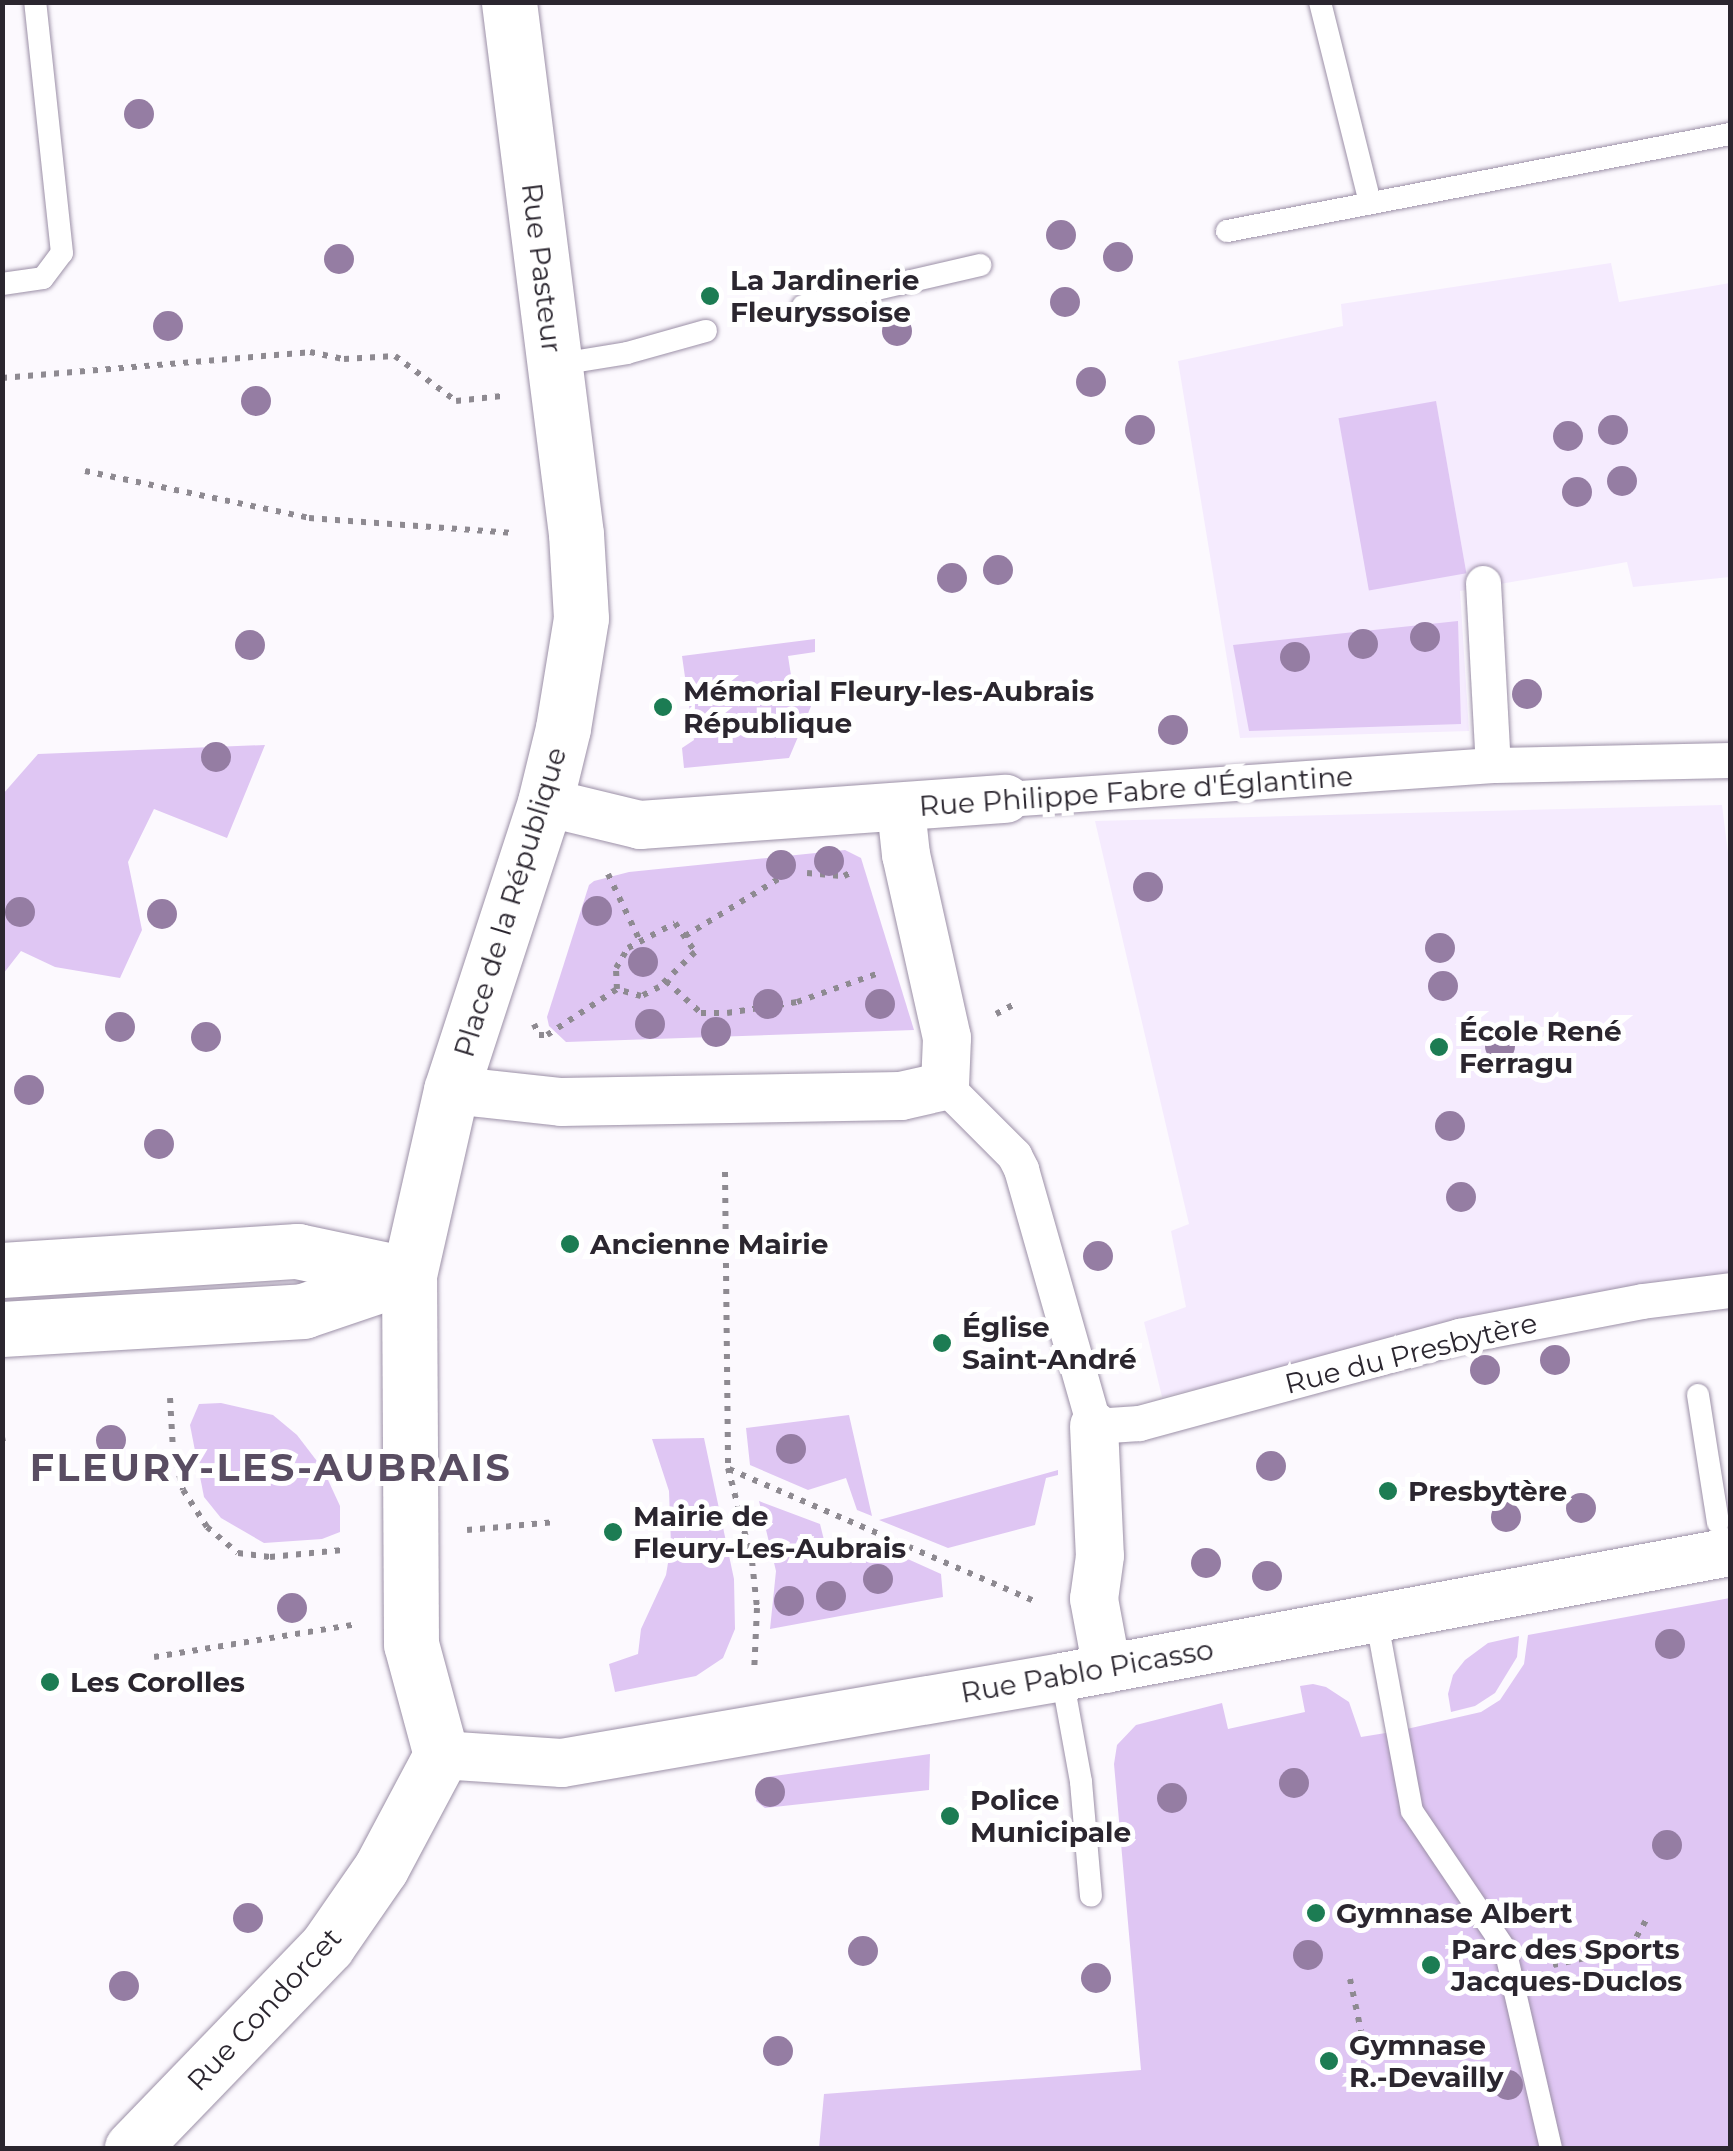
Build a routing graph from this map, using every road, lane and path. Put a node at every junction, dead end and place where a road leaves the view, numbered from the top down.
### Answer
1 (35, 2) edge
2 (509, 2) edge
3 (1320, 2) edge
4 (1730, 134) edge
5 (1370, 203) junction
6 (1227, 231) dead end
7 (980, 266) dead end
8 (2, 284) edge
9 (804, 306) dead end
10 (706, 331) dead end
11 (554, 365) junction
12 (2, 378) edge
13 (85, 471) dead end
14 (561, 535) junction
15 (1483, 582) dead end
16 (1730, 760) edge
17 (1493, 765) junction
18 (1006, 800) joint
19 (545, 802) junction
20 (903, 832) junction
21 (602, 862) dead end
22 (685, 936) junction
23 (640, 941) junction
24 (889, 966) dead end
25 (666, 981) junction
26 (617, 988) junction
27 (526, 1010) dead end
28 (945, 1086) junction
29 (451, 1090) junction
30 (725, 1172) dead end
31 (4, 1267) edge
32 (409, 1274) junction
33 (1730, 1290) edge
34 (6, 1329) edge
35 (1698, 1396) dead end
36 (170, 1398) dead end
37 (1094, 1426) junction
38 (2, 1437) edge
39 (4, 1448) edge
40 (728, 1468) junction
41 (556, 1522) dead end
42 (465, 1530) dead end
43 (1724, 1537) edge
44 (343, 1550) dead end
45 (1050, 1608) dead end
46 (1376, 1616) junction
47 (360, 1624) dead end
48 (154, 1657) dead end
49 (1107, 1669) junction
50 (755, 1675) dead end
51 (1062, 1677) junction
52 (441, 1755) junction
53 (1091, 1896) dead end
54 (1647, 1918) dead end
55 (1511, 1974) junction
56 (1350, 1978) dead end
57 (1360, 2031) dead end
58 (132, 2148) edge
59 (1550, 2148) edge

1 - 8 lane
2 - 11 street, Rue Pasteur
3 - 5 lane
4 - 5 lane
5 - 6 lane
7 - 9 lane
10 - 11 lane
11 - 12 path
11 - 14 street, Rue Pasteur
13 - 14 path
14 - 19 street, Place de la République
15 - 17 street
16 - 17 street, Rue Philippe Fabre d'Églantine
17 - 18 street, Rue Philippe Fabre d'Églantine
18 - 20 street, Rue Philippe Fabre d'Églantine
19 - 20 street, Rue Philippe Fabre d'Églantine
19 - 29 street, Place de la République
20 - 22 path
20 - 28 street
21 - 23 path
22 - 23 path
22 - 25 path
23 - 26 path
24 - 25 path
25 - 26 path
26 - 27 path
28 - 29 street, Place de la République
28 - 37 street
29 - 32 street, Place de la République
30 - 40 path
31 - 32 street
31 - 34 street
32 - 34 street
32 - 52 street, Place de la République
33 - 37 street, Rue du Presbytère
35 - 43 lane
36 - 44 path
37 - 49 street
38 - 39 path
40 - 45 path
40 - 50 path
41 - 42 path
43 - 46 street, Rue Pablo Picasso
46 - 49 street, Rue Pablo Picasso
46 - 55 lane
47 - 48 path
49 - 51 street, Rue Pablo Picasso
51 - 52 street, Rue Pablo Picasso
51 - 53 lane
52 - 58 street, Rue Condorcet
54 - 55 path
55 - 59 lane
56 - 57 path

